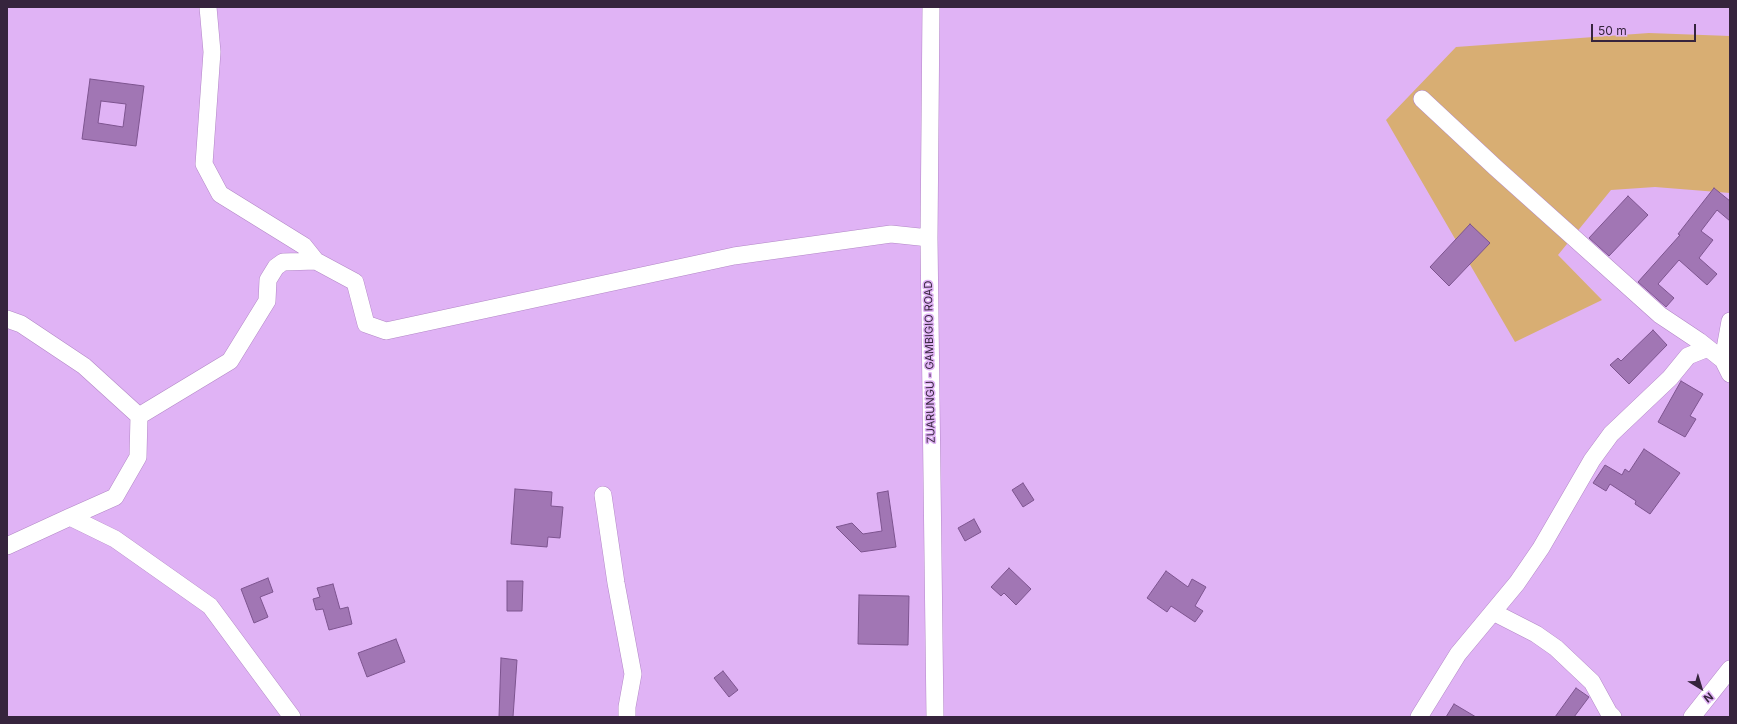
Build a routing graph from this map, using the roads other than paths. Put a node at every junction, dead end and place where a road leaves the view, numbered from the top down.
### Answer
1 (208, 7) edge
2 (931, 7) edge
3 (1422, 98) dead end
4 (929, 238) junction
5 (316, 261) junction
6 (7, 319) edge
7 (1730, 321) edge
8 (1708, 348) junction
9 (1726, 367) edge
10 (139, 416) junction
11 (603, 495) dead end
12 (70, 517) junction
13 (7, 546) edge
14 (1493, 612) junction
15 (1730, 670) edge
16 (292, 717) edge
17 (627, 717) edge
18 (935, 717) edge
19 (1419, 717) edge
20 (1613, 717) edge
21 (1692, 717) edge

1 - 5 street
2 - 4 street, ZUARUNGU - GAMBIGIO ROAD
3 - 8 street
4 - 5 street
4 - 18 street, ZUARUNGU - GAMBIGIO ROAD
5 - 10 street
6 - 10 street
7 - 9 street
8 - 9 street
8 - 14 street
10 - 12 street
11 - 17 street
12 - 13 street
12 - 16 street
14 - 19 street
14 - 20 street
15 - 21 street

